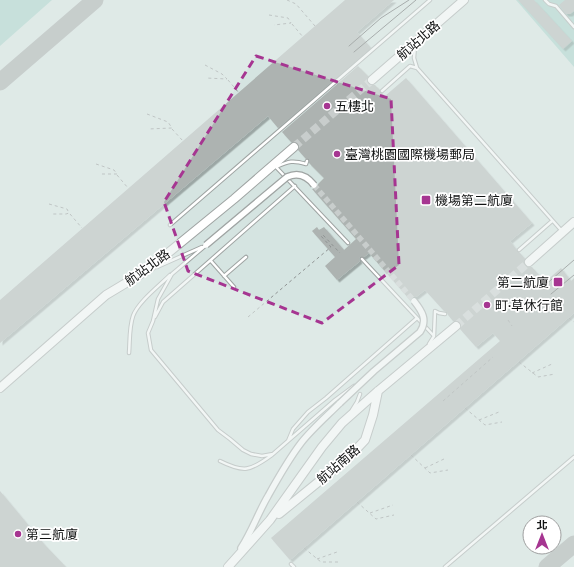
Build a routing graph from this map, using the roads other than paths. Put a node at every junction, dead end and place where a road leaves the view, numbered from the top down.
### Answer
1 (430, 0) edge
2 (464, 0) edge
3 (546, 0) edge
4 (574, 27) edge
5 (416, 42) junction
6 (417, 68) junction
7 (372, 80) tunnel mouth
8 (382, 91) dead end
9 (294, 146) tunnel mouth
10 (307, 163) dead end
11 (276, 167) junction
12 (264, 173) junction
13 (314, 185) tunnel mouth
14 (295, 186) junction
15 (552, 221) junction
16 (574, 222) edge
17 (170, 225) dead end
18 (563, 232) junction
19 (348, 243) dead end
20 (206, 245) junction
21 (519, 250) dead end
22 (246, 257) dead end
23 (362, 259) dead end
24 (210, 260) junction
25 (529, 262) tunnel mouth
26 (146, 271) junction
27 (172, 274) junction
28 (224, 276) junction
29 (234, 287) dead end
30 (414, 301) tunnel mouth
31 (445, 314) dead end
32 (417, 318) junction
33 (153, 321) junction
34 (456, 326) tunnel mouth
35 (434, 336) junction
36 (129, 353) dead end
37 (423, 354) junction
38 (0, 388) edge
39 (378, 391) junction
40 (360, 394) dead end
41 (338, 402) junction
42 (342, 423) junction
43 (288, 441) junction
44 (273, 454) junction
45 (574, 457) edge
46 (220, 461) dead end
47 (270, 520) junction
48 (291, 564) dead end
49 (229, 565) edge
50 (294, 567) edge
51 (445, 567) edge

1 - 17 lane
2 - 5 street, 航站北路
3 - 4 lane
5 - 6 lane
5 - 7 street, 航站北路
6 - 8 lane
6 - 15 lane
9 - 12 street, 航站北路
10 - 11 lane
11 - 12 lane
11 - 14 lane
12 - 26 street, 航站北路
13 - 20 street, bridge
14 - 19 lane
14 - 24 lane
15 - 18 lane
15 - 21 lane
16 - 18 street
18 - 25 street
20 - 26 lane
20 - 27 lane
22 - 28 lane
23 - 32 lane
24 - 28 lane
24 - 33 lane
26 - 38 street, 航站北路
27 - 33 lane
27 - 36 lane
28 - 29 lane
30 - 41 street, bridge
31 - 35 lane
32 - 35 lane
32 - 43 lane
33 - 44 lane
34 - 37 street, 航站南路
35 - 37 lane
37 - 39 street, 航站南路
39 - 42 street, 航站南路
39 - 47 street, 航站南路
40 - 42 lane
41 - 43 lane
41 - 49 street
42 - 47 street, 航站南路
43 - 44 lane
44 - 46 lane
45 - 51 lane
47 - 49 street, 航站南路
48 - 50 lane

